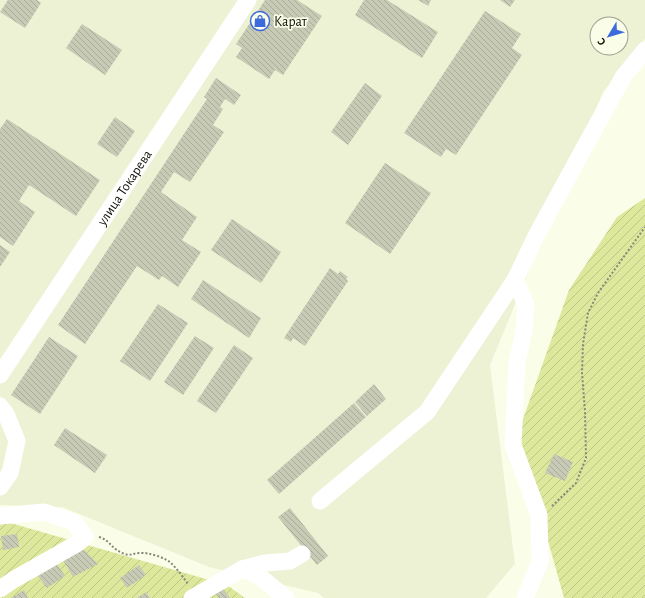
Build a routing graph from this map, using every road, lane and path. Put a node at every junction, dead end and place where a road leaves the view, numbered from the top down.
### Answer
1 (248, 0) edge
2 (645, 50) edge
3 (645, 227) edge
4 (515, 280) junction
5 (0, 375) edge
6 (0, 406) edge
7 (5, 475) edge
8 (0, 487) edge
9 (320, 501) dead end
10 (539, 515) junction
11 (0, 516) edge
12 (83, 534) junction
13 (302, 554) dead end
14 (242, 569) junction
15 (0, 589) edge
16 (194, 597) edge
17 (286, 598) edge
18 (525, 598) edge

1 - 5 street, улица Токарева
2 - 4 street
3 - 10 path
4 - 9 street
4 - 10 street
6 - 7 street
7 - 8 street
10 - 18 street
11 - 12 street
12 - 15 street
12 - 16 path
13 - 14 street
14 - 16 street
14 - 17 street

